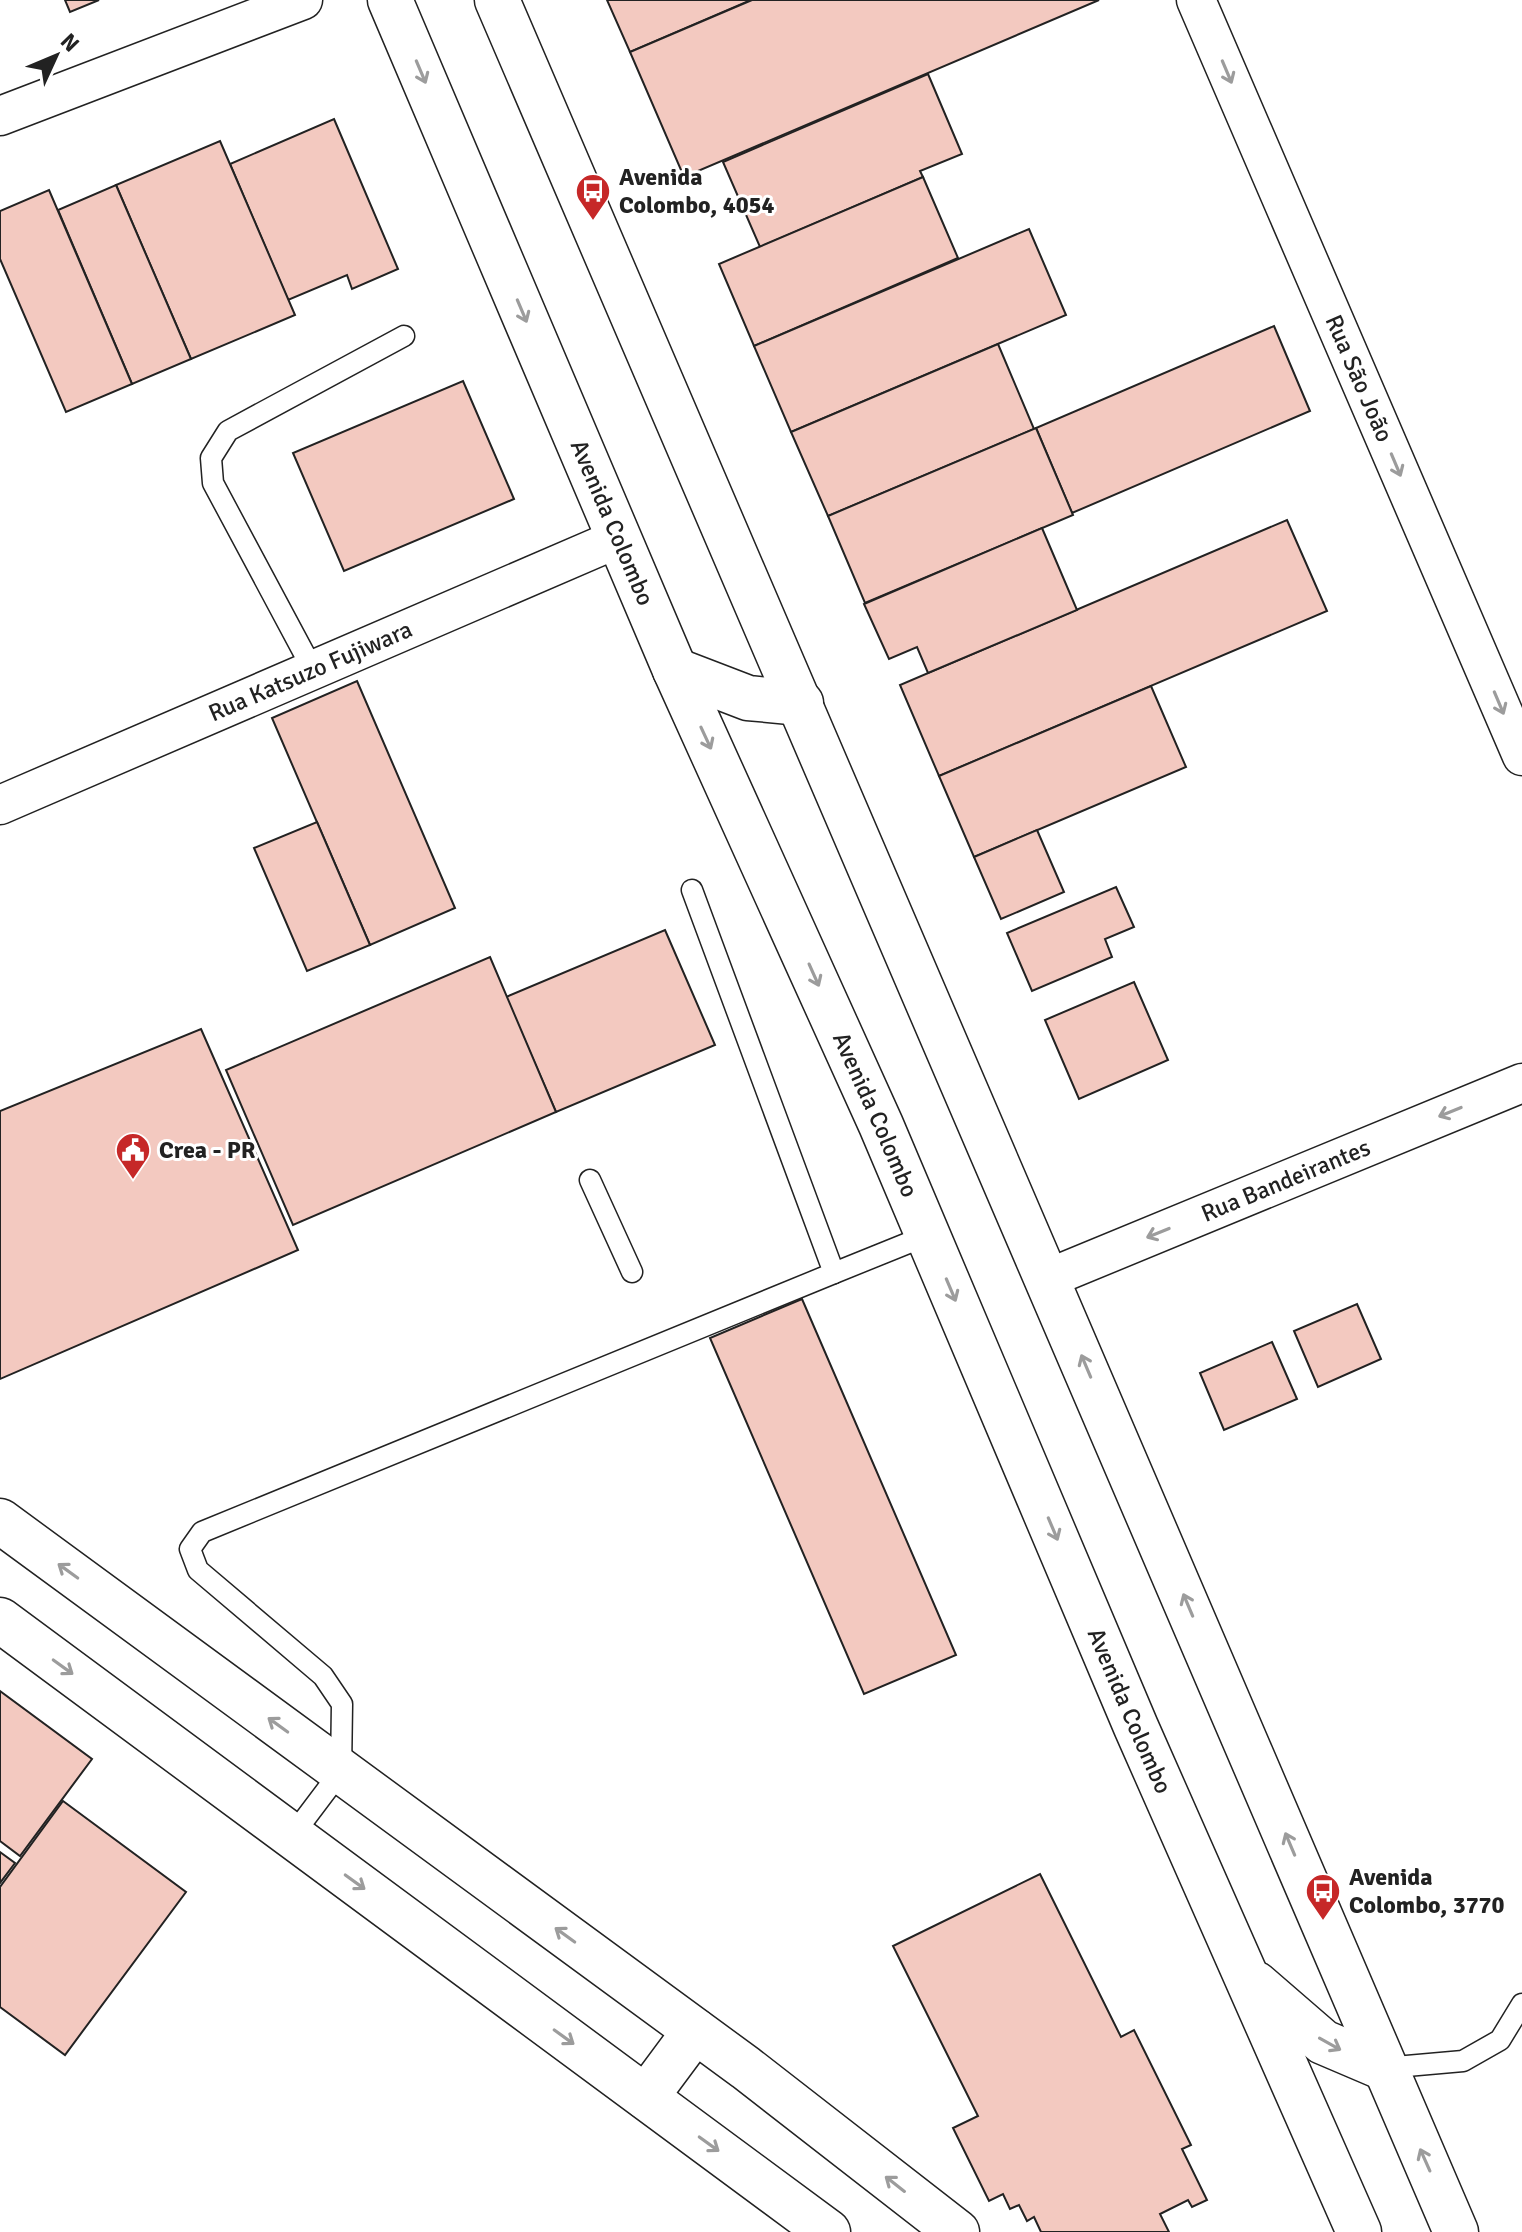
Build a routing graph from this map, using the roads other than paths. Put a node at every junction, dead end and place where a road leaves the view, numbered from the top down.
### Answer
1 (303, 0) edge
2 (390, 0) edge
3 (497, 0) edge
4 (1196, 0) edge
5 (0, 116) edge
6 (404, 336) dead end
7 (619, 538) junction
8 (313, 670) junction
9 (675, 670) junction
10 (801, 703) junction
11 (1522, 756) edge
12 (0, 805) edge
13 (692, 890) dead end
14 (1522, 1083) edge
15 (590, 1180) dead end
16 (928, 1235) junction
17 (632, 1272) dead end
18 (834, 1273) junction
19 (1049, 1278) junction
20 (0, 1521) edge
21 (0, 1620) edge
22 (341, 1771) junction
23 (292, 1836) junction
24 (1248, 1978) junction
25 (1522, 2004) edge
26 (695, 2031) junction
27 (1384, 2068) junction
28 (646, 2097) junction
29 (828, 2232) edge
30 (957, 2232) edge
31 (1359, 2232) edge
32 (1456, 2232) edge

1 - 5 street
2 -> 7 main road, Avenida Colombo
3 - 10 main road
4 -> 11 street, Rua São João
6 - 8 lane
7 - 8 street, Rua Katsuzo Fujiwara
7 - 9 main road, Avenida Colombo
8 - 12 street, Rua Katsuzo Fujiwara
9 - 10 main road
9 -> 16 main road, Avenida Colombo
10 - 19 main road
13 - 18 lane
14 -> 19 street, Rua Bandeirantes
15 - 17 lane
16 - 18 lane
16 -> 24 main road, Avenida Colombo
18 - 22 lane
27 -> 19 main road
22 -> 20 main road
21 -> 23 main road
22 - 23 lane
26 -> 22 main road
23 -> 28 main road
24 -> 27 main road
24 - 31 main road, Avenida Colombo
25 - 27 lane
26 - 28 main road
30 -> 26 main road
32 -> 27 main road
28 -> 29 main road

